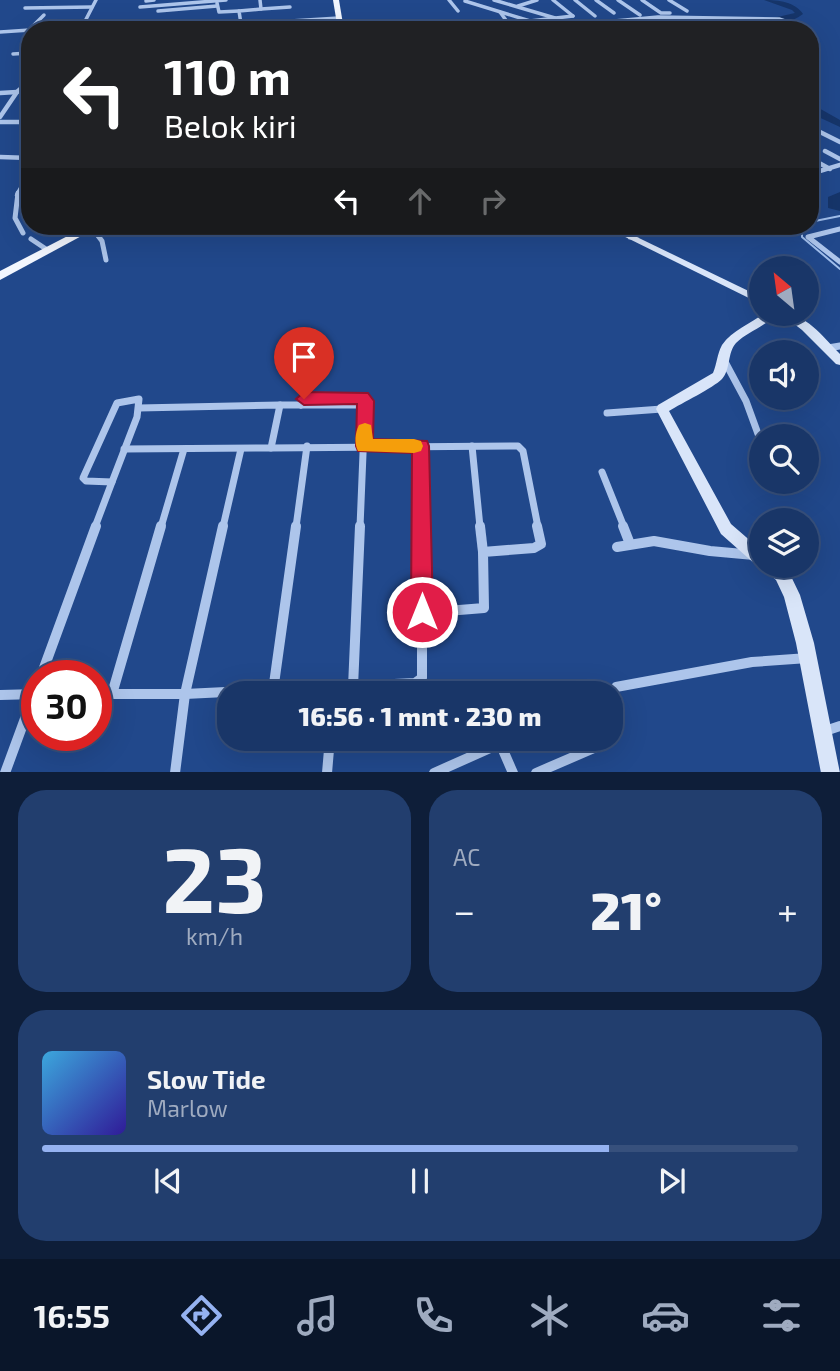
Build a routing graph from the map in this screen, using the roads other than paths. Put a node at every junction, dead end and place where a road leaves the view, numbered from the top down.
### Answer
1 (96, 0) edge
2 (154, 0) edge
3 (217, 0) edge
4 (226, 0) edge
5 (260, 0) edge
6 (336, 0) edge
7 (449, 0) edge
8 (494, 0) edge
9 (506, 0) edge
10 (537, 0) edge
11 (575, 0) edge
12 (596, 0) edge
13 (618, 0) edge
14 (642, 0) edge
15 (649, 0) edge
16 (669, 0) edge
17 (146, 1) edge
18 (465, 1) edge
19 (552, 1) edge
20 (523, 5) junction
21 (217, 6) junction
22 (515, 6) junction
23 (92, 7) junction
24 (141, 7) dead end
25 (290, 7) dead end
26 (25, 8) dead end
27 (261, 9) junction
28 (158, 11) dead end
29 (239, 11) junction
30 (458, 11) dead end
31 (687, 11) dead end
32 (500, 12) junction
33 (614, 13) dead end
34 (717, 13) dead end
35 (44, 15) dead end
36 (640, 15) dead end
37 (595, 16) dead end
38 (339, 18) junction
39 (567, 18) junction
40 (721, 18) junction
41 (559, 19) junction
42 (38, 21) edge
43 (83, 21) edge
44 (242, 21) edge
45 (291, 21) edge
46 (340, 21) edge
47 (507, 21) edge
48 (615, 21) edge
49 (786, 21) edge
50 (21, 31) edge
51 (0, 32) edge
52 (21, 33) edge
53 (16, 34) dead end
54 (13, 54) dead end
55 (21, 54) edge
56 (21, 89) edge
57 (17, 92) junction
58 (0, 93) edge
59 (12, 99) junction
60 (0, 100) edge
61 (1, 117) edge
62 (21, 122) dead end
63 (819, 132) edge
64 (840, 142) edge
65 (825, 151) dead end
66 (0, 158) edge
67 (21, 158) edge
68 (840, 159) edge
69 (819, 163) edge
70 (840, 165) edge
71 (830, 169) junction
72 (819, 172) edge
73 (21, 186) edge
74 (840, 229) edge
75 (21, 230) edge
76 (832, 232) junction
77 (76, 235) edge
78 (99, 235) edge
79 (626, 235) edge
80 (637, 235) edge
81 (818, 235) edge
82 (819, 235) edge
83 (630, 237) junction
84 (840, 238) edge
85 (31, 239) dead end
86 (46, 249) junction
87 (106, 260) dead end
88 (840, 262) edge
89 (0, 276) edge
90 (749, 295) edge
91 (756, 326) edge
92 (804, 326) edge
93 (834, 347) edge
94 (724, 359) junction
95 (840, 361) edge
96 (279, 405) junction
97 (139, 408) junction
98 (662, 408) junction
99 (607, 413) dead end
100 (754, 424) edge
101 (307, 446) junction
102 (364, 446) junction
103 (421, 446) junction
104 (472, 446) junction
105 (271, 448) junction
106 (124, 449) junction
107 (184, 449) junction
108 (241, 449) junction
109 (602, 472) dead end
110 (112, 482) junction
111 (630, 544) junction
112 (617, 547) dead end
113 (749, 550) edge
114 (483, 552) junction
115 (749, 558) edge
116 (781, 578) edge
117 (422, 612) junction
118 (808, 658) junction
119 (47, 660) edge
120 (274, 681) edge
121 (354, 681) edge
122 (418, 681) edge
123 (623, 686) edge
124 (21, 693) edge
125 (217, 693) edge
126 (112, 694) joint
127 (185, 694) junction
128 (0, 695) edge
129 (840, 726) edge
130 (21, 730) edge
131 (821, 732) junction
132 (329, 751) edge
133 (585, 751) edge
134 (441, 771) edge
135 (5, 772) edge
136 (175, 772) edge
137 (327, 772) edge
138 (513, 772) edge
139 (536, 772) edge
140 (831, 772) edge

1 - 23 street
2 - 17 street
3 - 4 street
3 - 21 street
3 - 24 street
5 - 27 street
6 - 38 main road
7 - 30 street
8 - 22 street
9 - 20 street
10 - 20 street
11 - 37 street
12 - 33 street
13 - 36 street
14 - 15 street
16 - 31 street
18 - 32 street
19 - 39 street
20 - 22 street
20 - 39 street
21 - 28 street
21 - 29 street
22 - 32 street
22 - 41 street
23 - 26 street
23 - 43 street
25 - 27 street
27 - 29 street
29 - 44 street
32 - 41 street
32 - 47 street
34 - 40 street
35 - 42 street
38 - 45 street
38 - 46 main road
39 - 41 street
40 - 48 street
40 - 49 street
50 - 51 street
52 - 53 street
54 - 55 street
56 - 57 street
57 - 58 street
57 - 59 street
59 - 60 street
59 - 61 street
61 - 62 street
63 - 64 street
65 - 68 street
66 - 67 street
69 - 71 street
70 - 71 street
71 - 72 street
73 - 75 street
74 - 76 street
76 - 82 street
76 - 84 street
77 - 86 main road
78 - 87 street
79 - 83 street
80 - 83 street
81 - 88 street
83 - 90 street
85 - 86 street
86 - 89 main road
91 - 94 street
92 - 93 street
93 - 95 street
94 - 98 street
94 - 100 street
96 - 97 street
96 - 102 street
96 - 105 street
97 - 106 street
97 - 110 street
98 - 99 street
98 - 113 street
101 - 102 street
101 - 105 street
101 - 120 street
102 - 103 street
102 - 121 street
103 - 104 street
103 - 117 street
104 - 114 street
104 - 114 street
105 - 108 street
106 - 107 street
106 - 110 street
107 - 108 street
107 - 126 street
108 - 127 street
109 - 111 street
110 - 119 street
111 - 112 street
111 - 115 street
114 - 117 street
116 - 118 street
117 - 122 street
118 - 123 street
118 - 131 street
124 - 128 street
125 - 127 street
126 - 127 street
127 - 136 street
129 - 131 street
130 - 135 street
131 - 140 street
132 - 137 street
133 - 139 street
134 - 138 street

